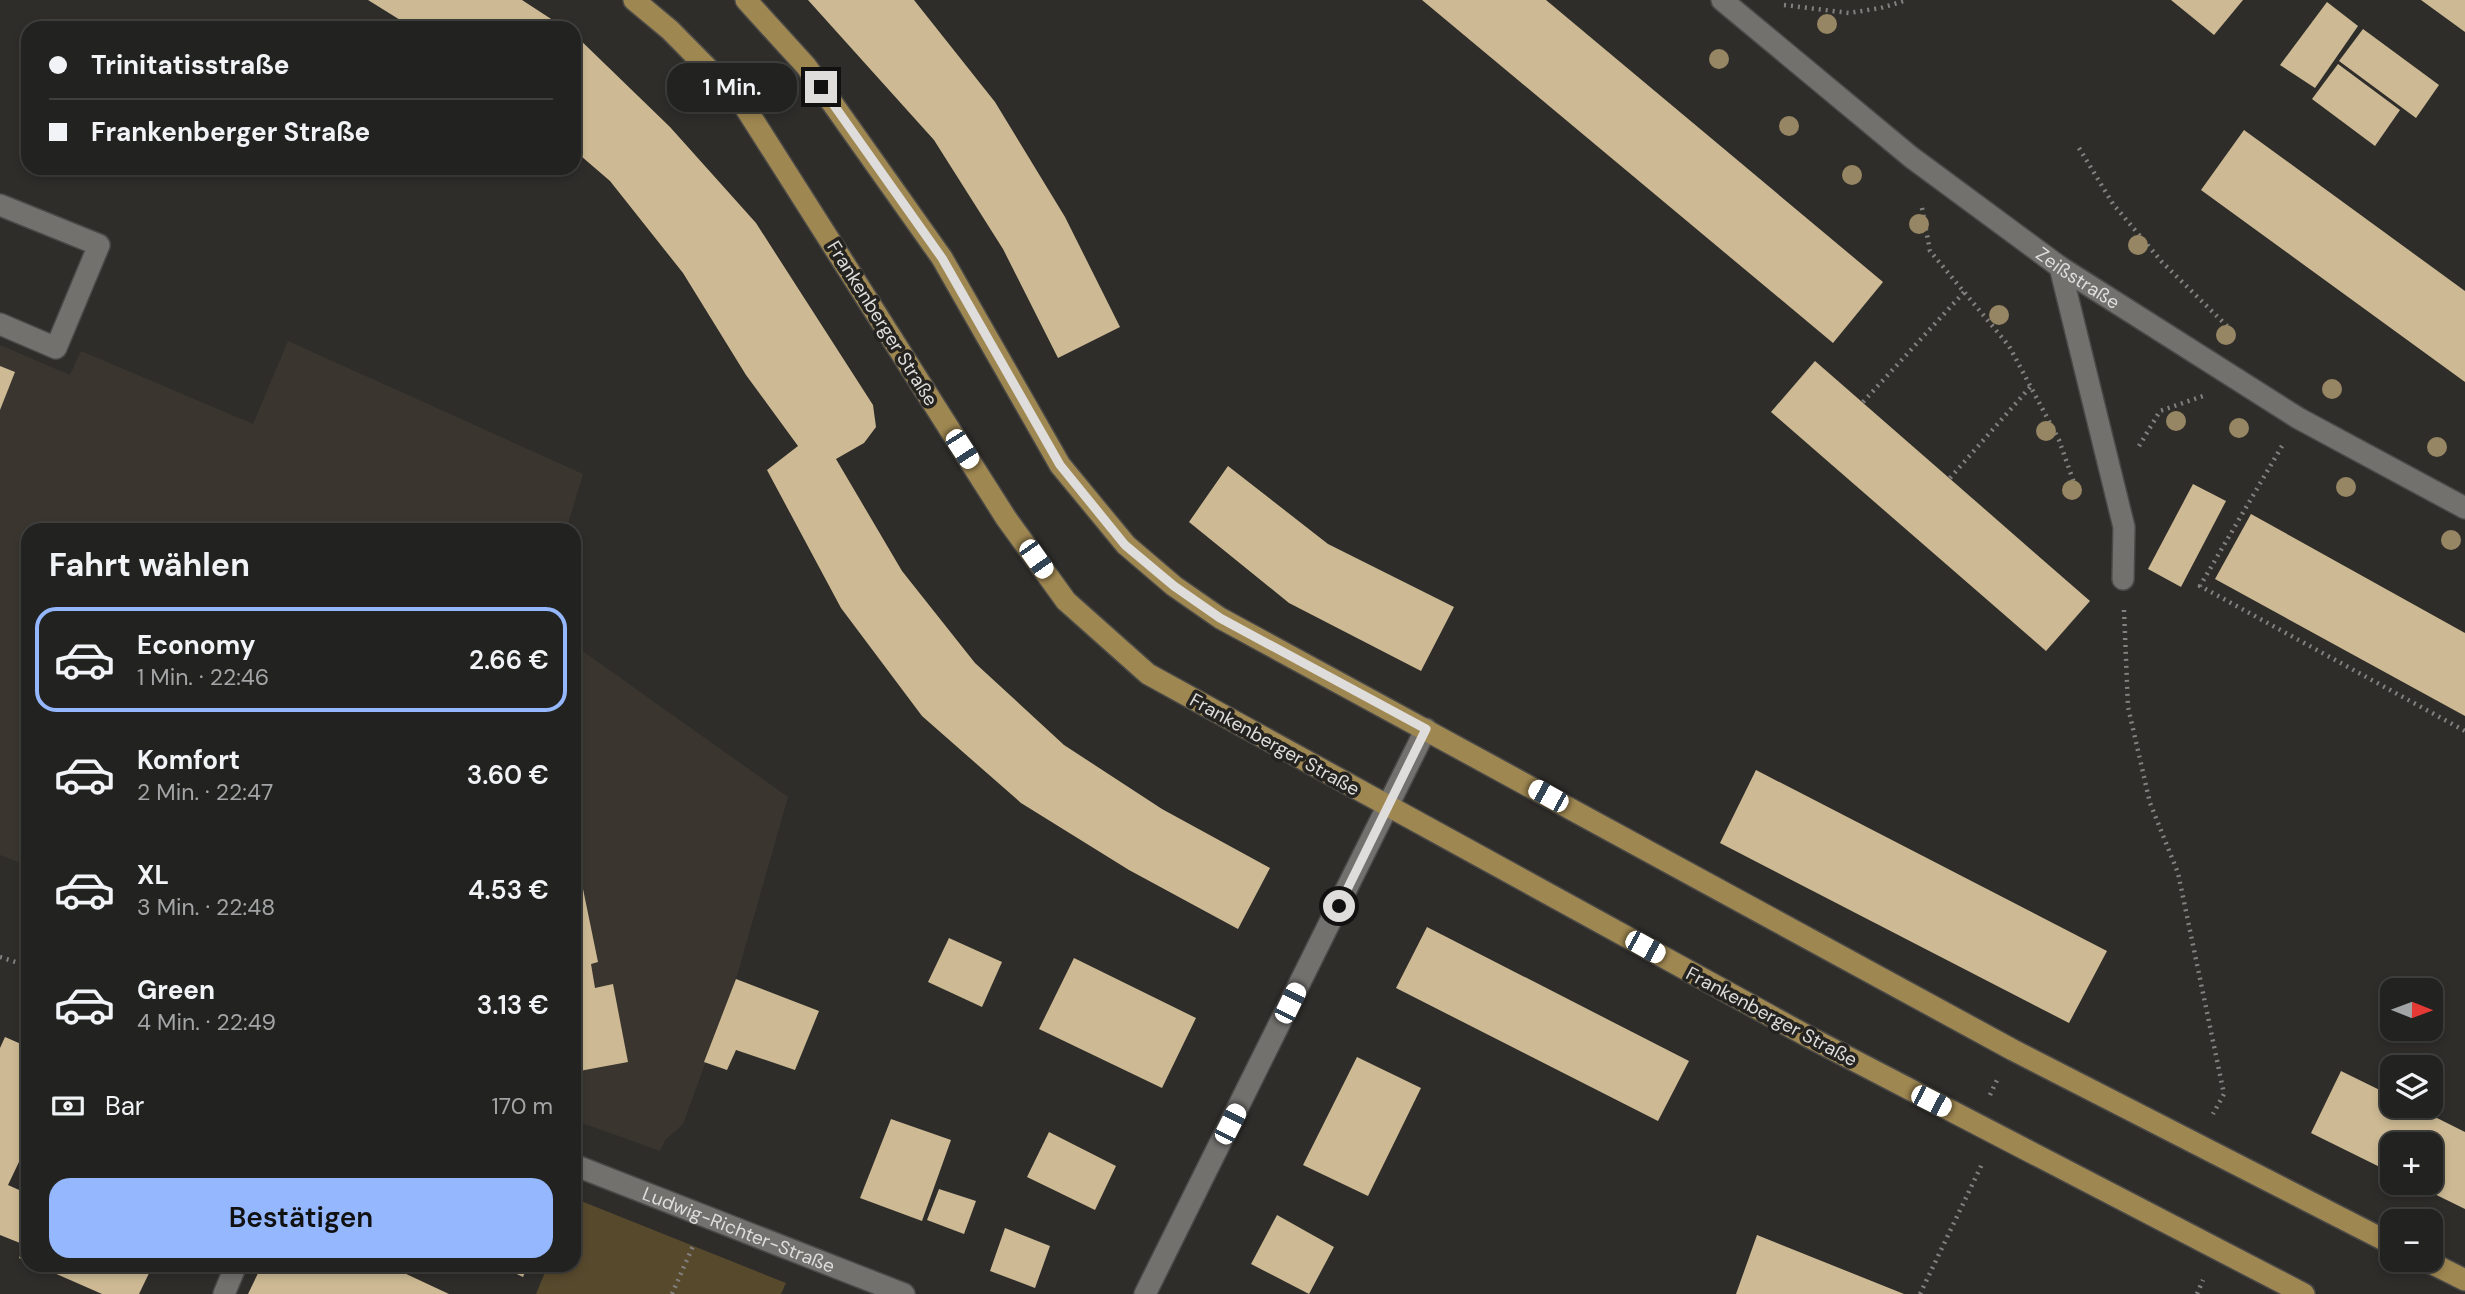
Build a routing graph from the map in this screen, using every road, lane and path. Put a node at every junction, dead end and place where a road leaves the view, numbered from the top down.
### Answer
1 (634, 0) edge
2 (746, 0) edge
3 (1907, 0) edge
4 (1724, 2) edge
5 (2079, 148) dead end
6 (1911, 158) junction
7 (0, 205) edge
8 (2060, 267) junction
9 (1966, 290) junction
10 (0, 324) edge
11 (2032, 385) junction
12 (2244, 385) junction
13 (1863, 402) dead end
14 (2298, 418) junction
15 (2135, 453) dead end
16 (1950, 478) dead end
17 (2081, 502) dead end
18 (2465, 508) edge
19 (2123, 579) joint
20 (1426, 729) junction
21 (2465, 731) edge
22 (1388, 806) junction
23 (0, 957) edge
24 (21, 964) edge
25 (2012, 1050) junction
26 (1975, 1124) junction
27 (2194, 1145) junction
28 (581, 1168) edge
29 (1979, 1170) dead end
30 (706, 1217) junction
31 (2380, 1238) edge
32 (2443, 1269) edge
33 (233, 1272) edge
34 (2465, 1280) edge
35 (224, 1294) edge
36 (672, 1294) edge
37 (904, 1294) edge
38 (1145, 1294) edge
39 (1920, 1294) edge
40 (2304, 1294) edge

1 - 22 main road, Frankenberger Straße
2 - 20 main road
3 - 4 path
4 - 6 street, Zeißstraße
5 - 12 path
6 - 8 street, Zeißstraße
6 - 9 path
7 - 10 street
8 - 12 street, Zeißstraße
8 - 19 street
9 - 11 path
9 - 13 path
11 - 16 path
11 - 17 path
12 - 14 street, Zeißstraße
12 - 15 path
14 - 18 street, Zeißstraße
14 - 21 path
19 - 27 path
20 - 22 street
20 - 25 main road
22 - 26 main road, Frankenberger Straße
22 - 38 street
23 - 24 path
25 - 26 path
25 - 27 main road
26 - 40 main road, Frankenberger Straße
27 - 31 main road
28 - 30 street, Ludwig-Richter-Straße
29 - 39 path
30 - 36 path
30 - 37 street, Ludwig-Richter-Straße
32 - 34 main road
33 - 35 street

